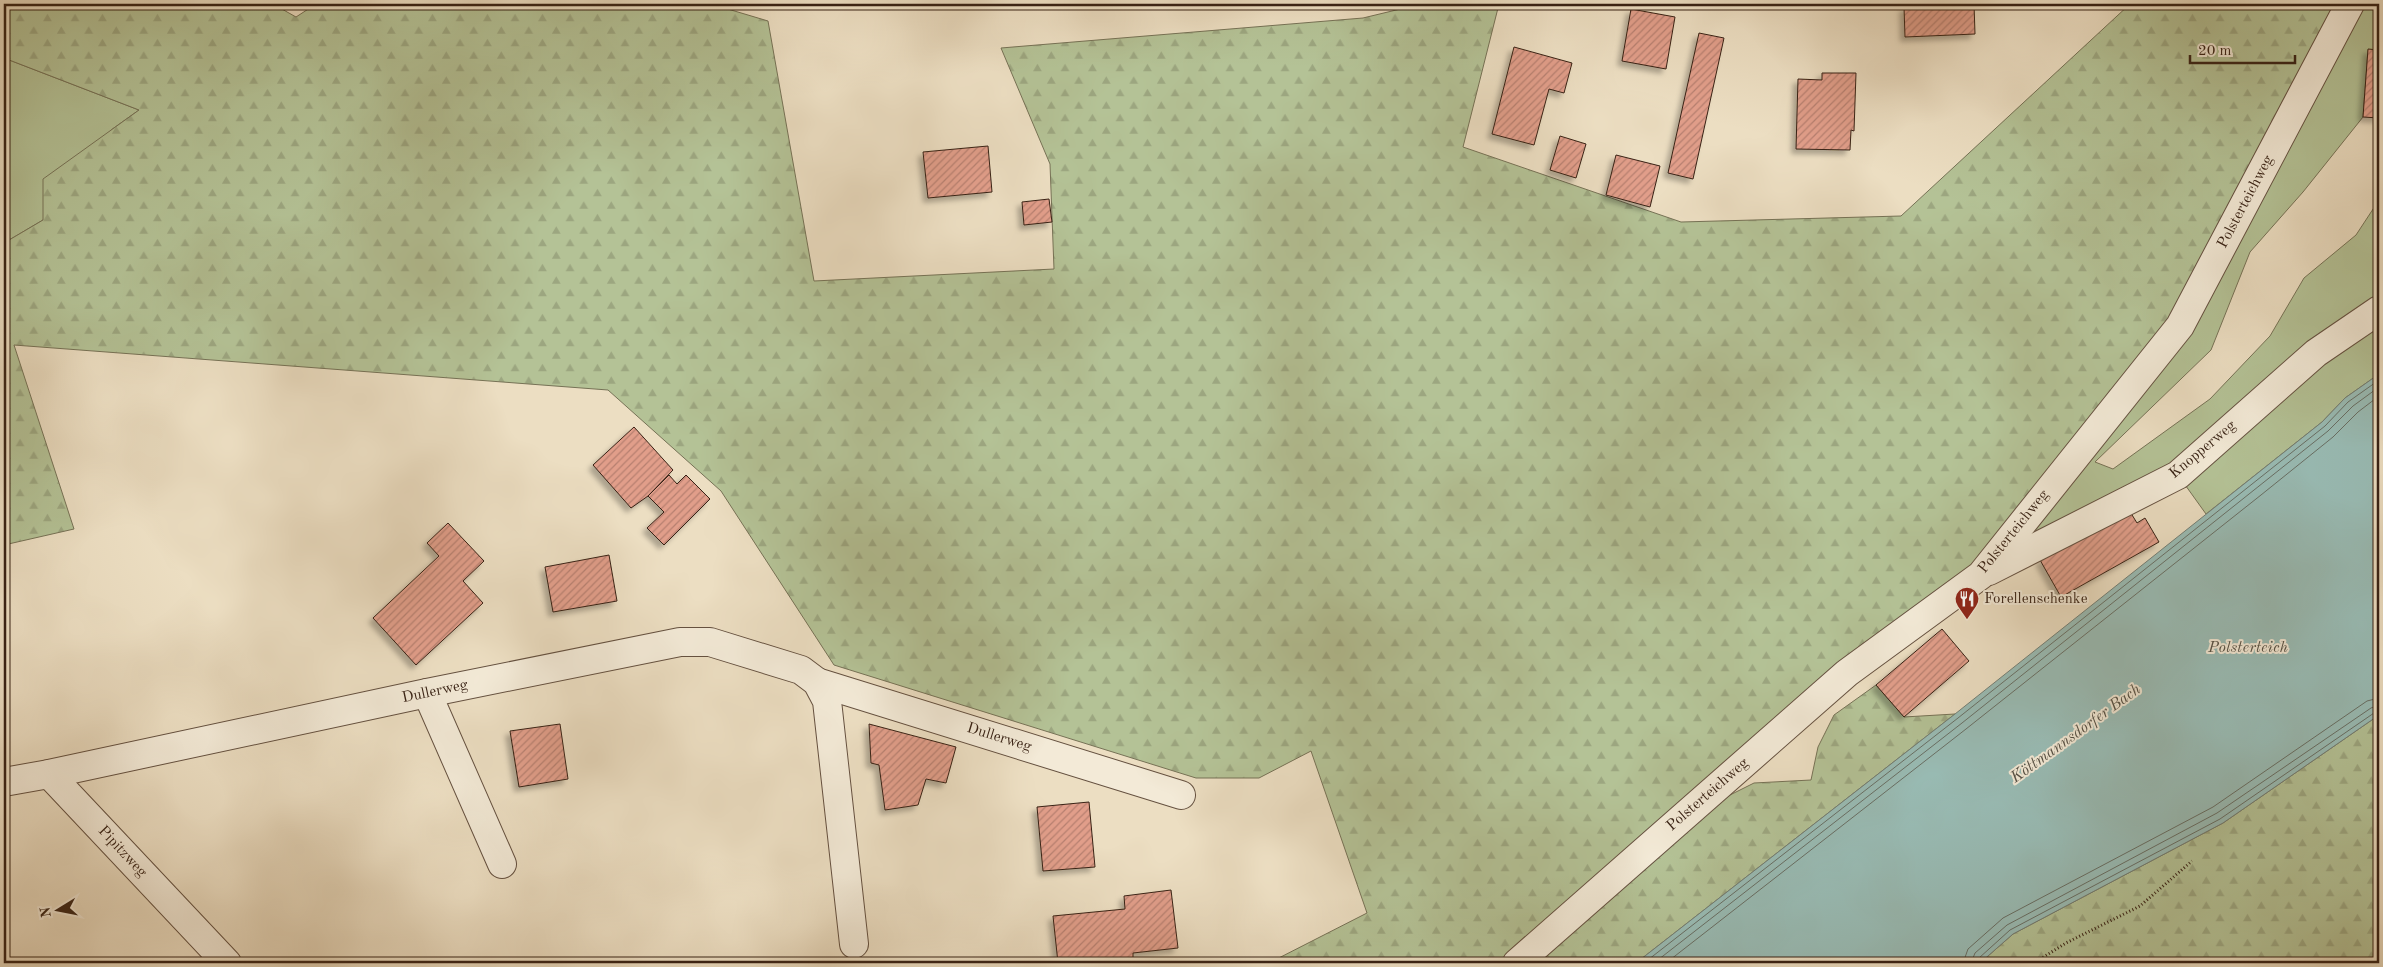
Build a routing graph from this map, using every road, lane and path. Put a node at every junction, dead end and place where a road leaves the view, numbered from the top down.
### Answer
1 (2350, 4) edge
2 (2379, 310) edge
3 (1981, 575) junction
4 (817, 682) junction
5 (427, 693) junction
6 (49, 774) junction
7 (4, 782) edge
8 (1181, 795) dead end
9 (2192, 862) dead end
10 (502, 864) dead end
11 (854, 944) dead end
12 (227, 963) edge
13 (1517, 963) edge
14 (2034, 963) edge

1 - 3 street, Polsterteichweg
2 - 3 street, Knopperweg
3 - 13 street, Polsterteichweg
4 - 5 street, Dullerweg
4 - 8 street, Dullerweg
4 - 11 street
5 - 6 street, Dullerweg
5 - 10 street
6 - 7 street
6 - 12 street, Pipitzweg
9 - 14 path

